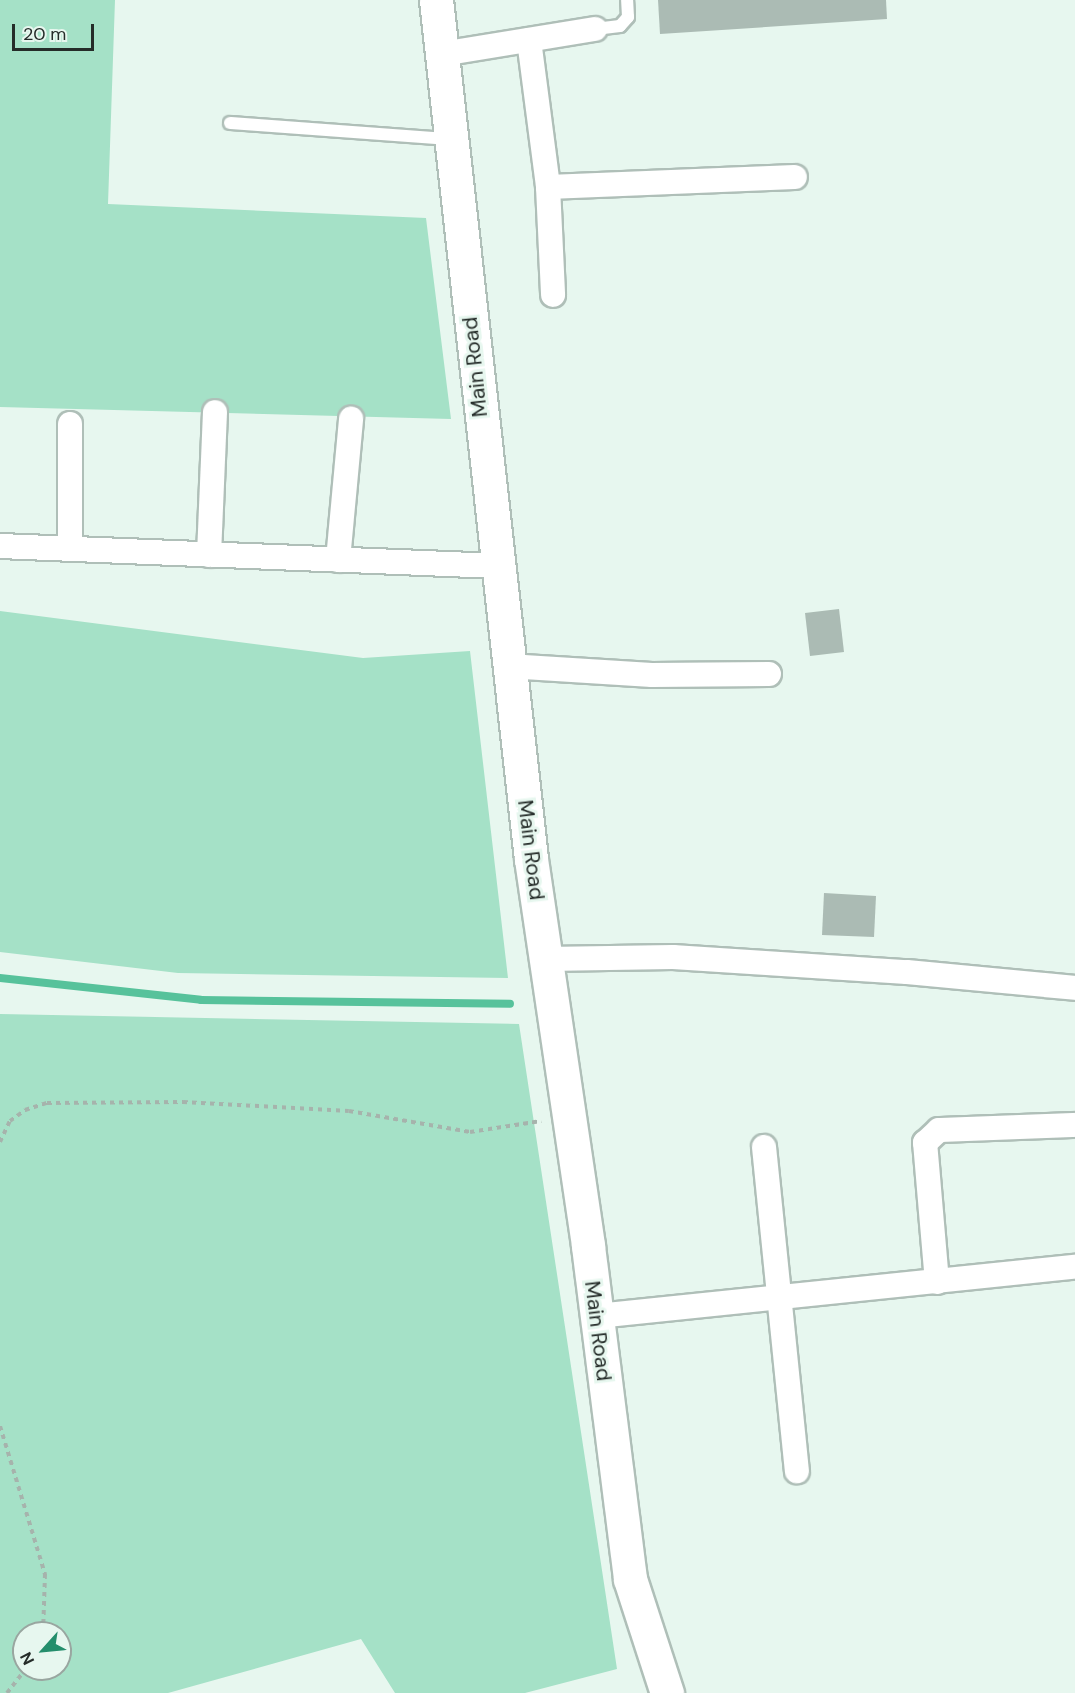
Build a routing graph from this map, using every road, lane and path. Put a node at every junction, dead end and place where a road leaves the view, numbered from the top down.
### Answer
1 (436, 0) edge
2 (627, 0) edge
3 (595, 29) joint
4 (529, 40) junction
5 (442, 54) junction
6 (230, 123) dead end
7 (452, 139) junction
8 (795, 177) dead end
9 (548, 187) junction
10 (553, 294) dead end
11 (215, 412) dead end
12 (351, 419) dead end
13 (70, 424) dead end
14 (0, 546) edge
15 (70, 549) junction
16 (209, 555) junction
17 (339, 560) junction
18 (497, 567) junction
19 (508, 666) junction
20 (769, 674) dead end
21 (546, 959) junction
22 (1075, 988) edge
23 (569, 1117) junction
24 (1075, 1125) edge
25 (0, 1142) edge
26 (764, 1147) dead end
27 (1075, 1267) edge
28 (937, 1281) junction
29 (779, 1298) junction
30 (597, 1316) junction
31 (0, 1426) edge
32 (797, 1471) dead end
33 (43, 1621) edge
34 (16, 1681) edge
35 (7, 1693) edge
36 (667, 1693) edge

1 - 5 street, Main Road
2 - 3 lane
3 - 4 street
4 - 5 street
4 - 9 street
5 - 7 street, Main Road
6 - 7 lane
7 - 18 street, Main Road
8 - 9 street
9 - 10 street
11 - 16 street
12 - 17 street
13 - 15 street
14 - 15 street
15 - 16 street
16 - 17 street
17 - 18 street
18 - 19 street, Main Road
19 - 20 street
19 - 21 street, Main Road
21 - 22 street
21 - 23 street, Main Road
23 - 25 path
23 - 30 street, Main Road
24 - 28 street
26 - 29 street
27 - 28 street
28 - 29 street
29 - 30 street
29 - 32 street
30 - 36 street, Main Road
31 - 33 path
34 - 35 path

